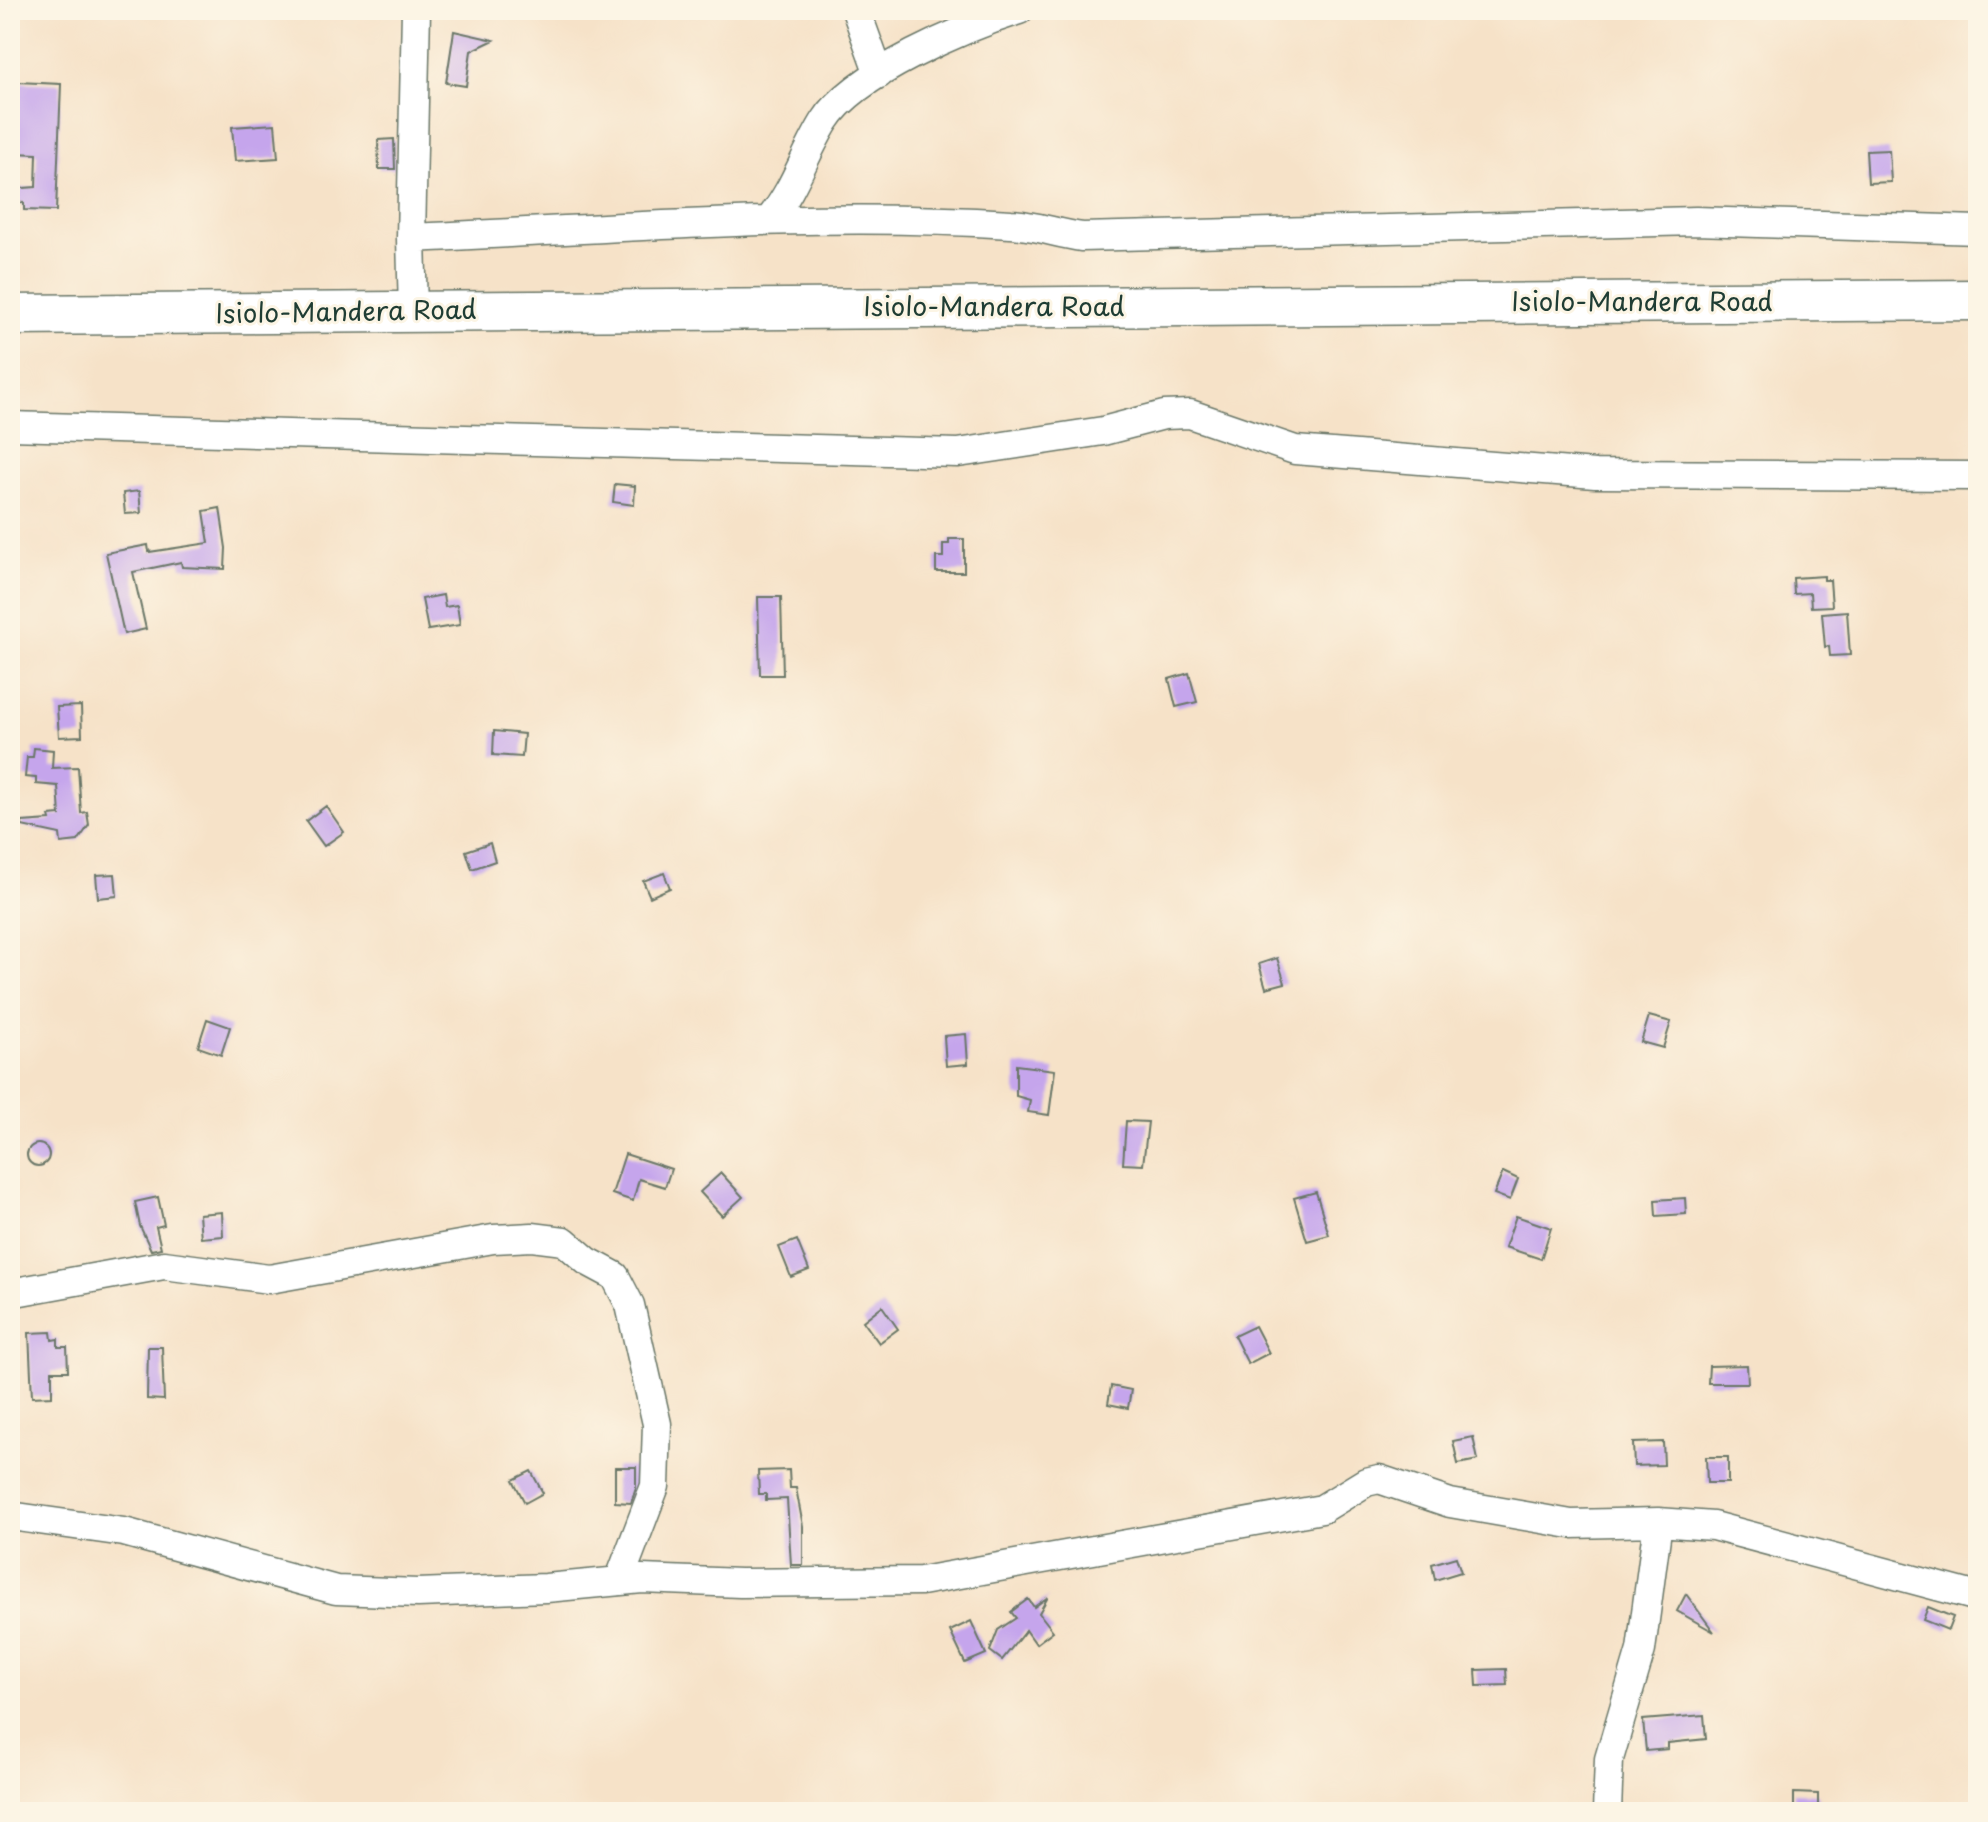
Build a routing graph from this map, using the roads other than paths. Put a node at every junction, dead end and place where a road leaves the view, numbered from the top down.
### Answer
1 (856, 10) edge
2 (1019, 10) edge
3 (416, 13) edge
4 (879, 74) junction
5 (771, 218) junction
6 (1978, 230) edge
7 (411, 238) junction
8 (1978, 300) edge
9 (413, 311) junction
10 (10, 315) edge
11 (10, 426) edge
12 (1978, 476) edge
13 (10, 1293) edge
14 (10, 1516) edge
15 (1658, 1522) junction
16 (619, 1581) junction
17 (1978, 1597) edge
18 (1607, 1812) edge

1 - 4 street
2 - 4 street
3 - 7 street
4 - 5 street
5 - 6 street
5 - 7 street
7 - 9 street
8 - 9 highway, Isiolo-Mandera Road
9 - 10 highway, Isiolo-Mandera Road
11 - 12 street
13 - 16 street
14 - 16 street
15 - 16 street
15 - 17 street
15 - 18 street

